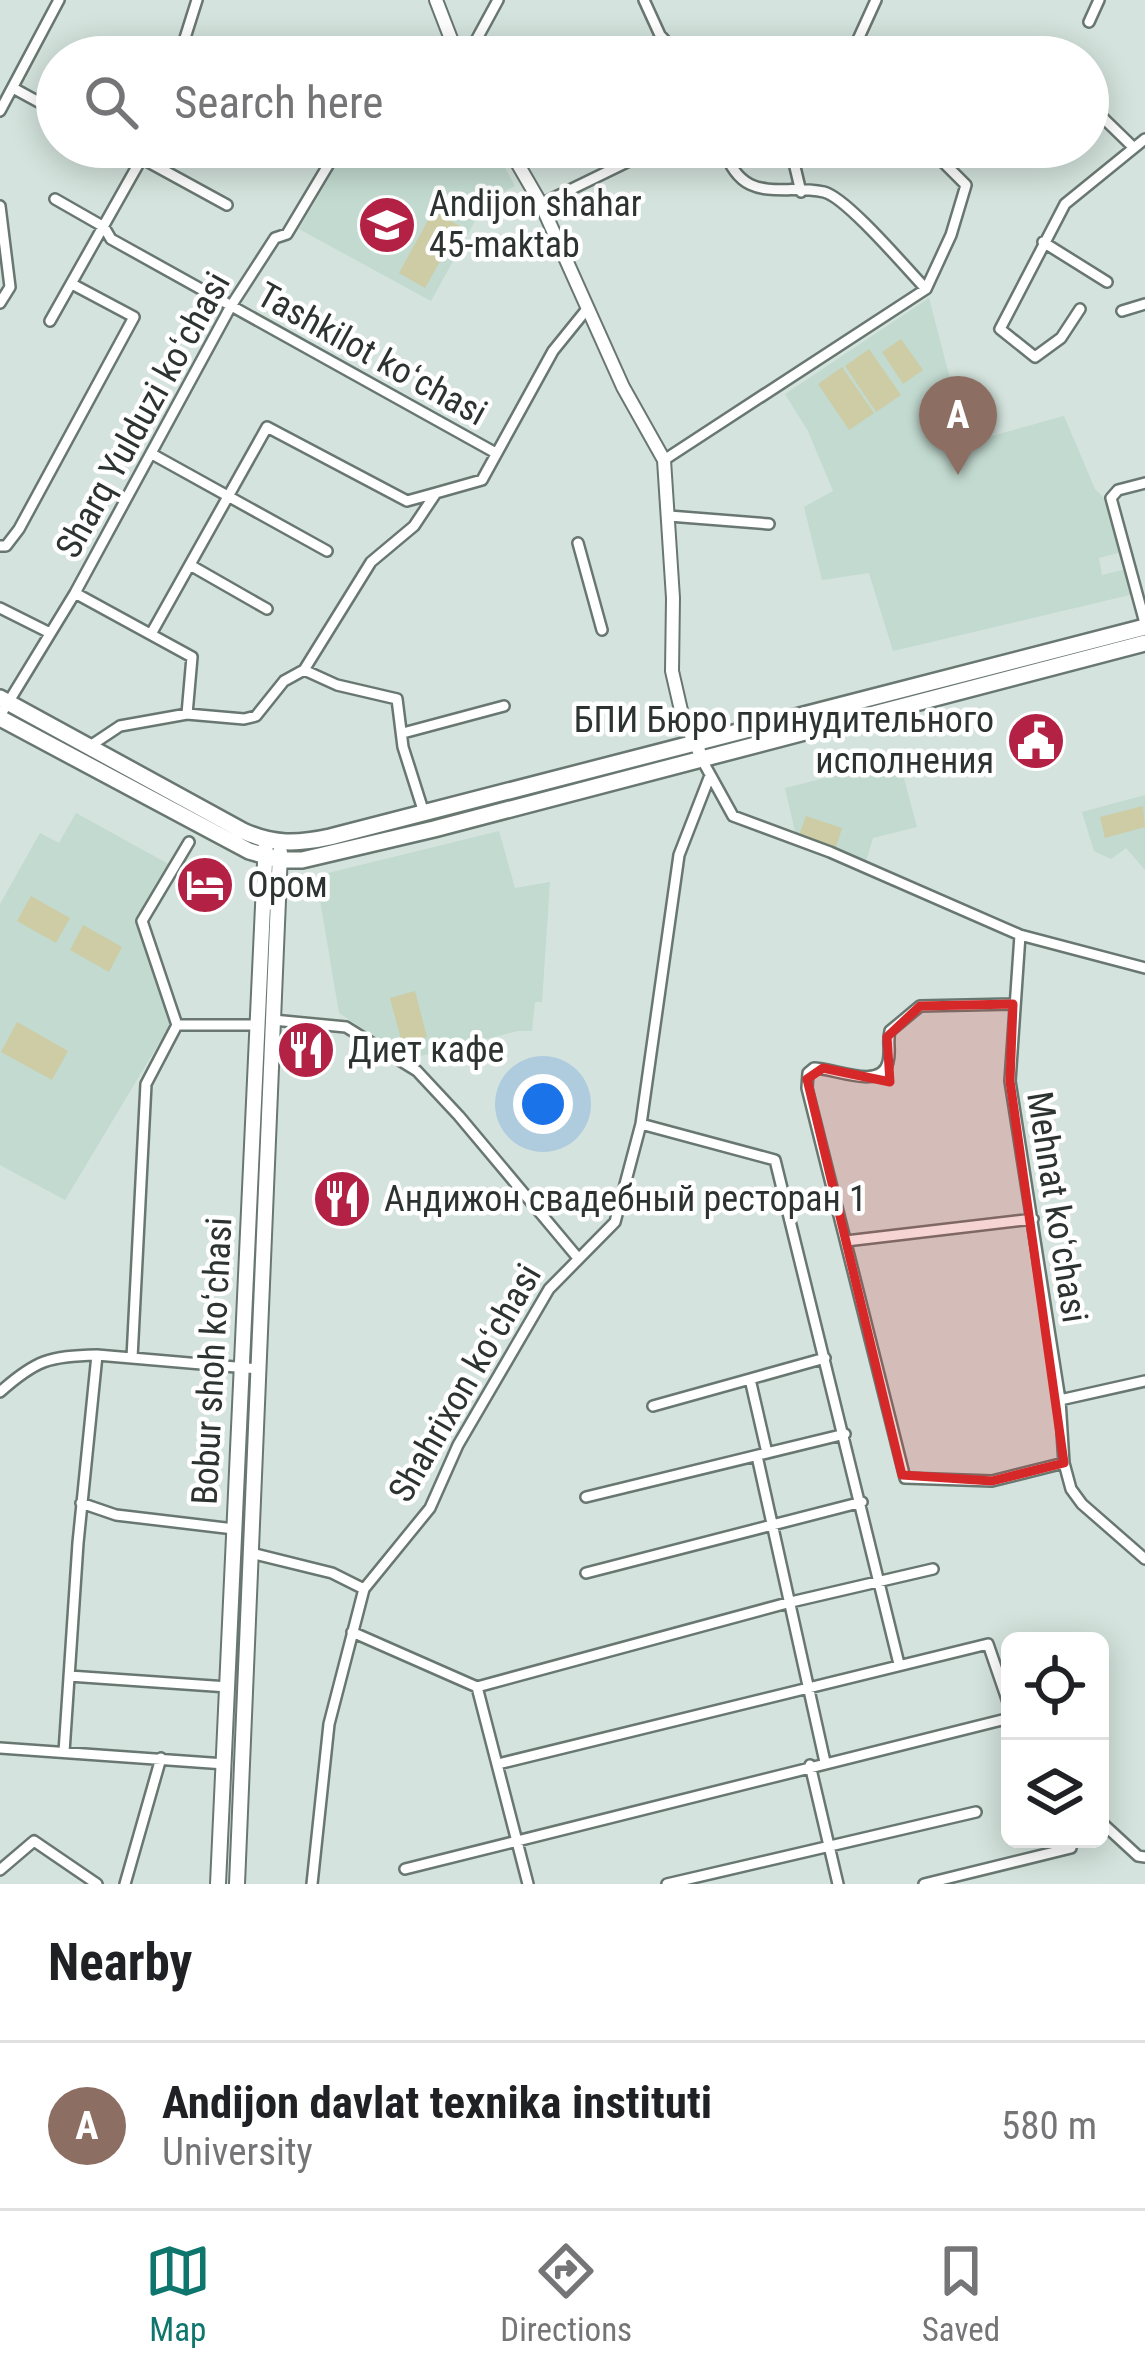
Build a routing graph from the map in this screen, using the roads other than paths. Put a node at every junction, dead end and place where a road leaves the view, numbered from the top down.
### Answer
1 (59, 0) edge
2 (197, 0) edge
3 (436, 0) edge
4 (498, 0) edge
5 (644, 0) edge
6 (876, 0) edge
7 (1099, 0) edge
8 (1089, 22) dead end
9 (40, 36) edge
10 (186, 36) edge
11 (452, 36) edge
12 (475, 36) edge
13 (661, 36) edge
14 (860, 36) edge
15 (36, 44) edge
16 (13, 88) junction
17 (36, 101) edge
18 (0, 111) edge
19 (1109, 124) edge
20 (1145, 139) edge
21 (1133, 148) junction
22 (136, 168) edge
23 (160, 168) edge
24 (326, 168) edge
25 (521, 168) edge
26 (615, 168) edge
27 (735, 168) edge
28 (796, 168) edge
29 (948, 168) edge
30 (1109, 168) edge
31 (1109, 168) edge
32 (801, 192) junction
33 (55, 199) dead end
34 (542, 204) junction
35 (0, 206) edge
36 (227, 206) dead end
37 (104, 227) junction
38 (1043, 242) junction
39 (1107, 282) dead end
40 (72, 284) junction
41 (926, 289) junction
42 (0, 303) edge
43 (1145, 304) edge
44 (231, 306) junction
45 (587, 309) junction
46 (1080, 309) dead end
47 (1122, 311) dead end
48 (50, 321) dead end
49 (494, 452) junction
50 (152, 454) junction
51 (664, 460) junction
52 (1145, 483) edge
53 (436, 494) junction
54 (229, 496) junction
55 (669, 516) junction
56 (769, 524) dead end
57 (578, 543) dead end
58 (0, 546) edge
59 (327, 551) dead end
60 (190, 565) junction
61 (75, 593) junction
62 (0, 608) edge
63 (267, 609) dead end
64 (1145, 625) edge
65 (602, 630) dead end
66 (48, 632) junction
67 (151, 634) junction
68 (1145, 643) edge
69 (304, 670) junction
70 (504, 706) dead end
71 (2, 709) edge
72 (187, 714) junction
73 (403, 734) junction
74 (89, 747) junction
75 (698, 751) junction
76 (709, 778) junction
77 (424, 813) junction
78 (189, 842) dead end
79 (273, 850) junction
80 (271, 890) junction
81 (1020, 935) junction
82 (1145, 968) edge
83 (1013, 1004) junction
84 (273, 1020) junction
85 (177, 1025) junction
86 (256, 1025) junction
87 (640, 1124) junction
88 (1034, 1219) junction
89 (846, 1241) junction
90 (578, 1258) junction
91 (97, 1355) junction
92 (132, 1358) junction
93 (825, 1358) junction
94 (243, 1368) junction
95 (260, 1369) junction
96 (750, 1379) junction
97 (1145, 1381) edge
98 (0, 1392) edge
99 (1060, 1400) junction
100 (653, 1406) dead end
101 (844, 1434) junction
102 (762, 1454) junction
103 (1064, 1463) junction
104 (586, 1497) dead end
105 (862, 1502) junction
106 (81, 1503) junction
107 (773, 1523) junction
108 (234, 1529) junction
109 (251, 1553) junction
110 (1145, 1558) edge
111 (933, 1569) dead end
112 (586, 1573) dead end
113 (879, 1584) junction
114 (364, 1589) junction
115 (791, 1602) junction
116 (352, 1632) junction
117 (899, 1664) junction
118 (69, 1676) junction
119 (1001, 1682) edge
120 (808, 1684) junction
121 (228, 1687) junction
122 (477, 1687) junction
123 (1001, 1720) edge
124 (0, 1748) edge
125 (64, 1752) junction
126 (160, 1758) junction
127 (825, 1762) junction
128 (225, 1764) junction
129 (498, 1764) junction
130 (810, 1765) junction
131 (976, 1812) dead end
132 (1109, 1829) edge
133 (518, 1842) junction
134 (829, 1846) junction
135 (1071, 1848) dead end
136 (1145, 1857) edge
137 (405, 1869) dead end
138 (0, 1870) edge
139 (97, 1884) edge
140 (125, 1884) edge
141 (218, 1884) edge
142 (237, 1884) edge
143 (312, 1884) edge
144 (528, 1884) edge
145 (667, 1884) edge
146 (838, 1884) edge
147 (924, 1884) edge

1 - 9 street
2 - 10 street
3 - 11 street
4 - 12 street
5 - 13 street
6 - 14 street
7 - 8 street
15 - 16 street
16 - 17 street
16 - 18 street
19 - 21 street
20 - 21 street
21 - 31 street
22 - 37 street
23 - 36 street
24 - 44 street, Sharq Yulduzi koʻchasi
25 - 34 street
26 - 34 street
27 - 32 street
28 - 32 street
29 - 41 street
30 - 38 street
32 - 41 street
33 - 37 street, Tashkilot koʻchasi
34 - 45 street
35 - 42 street
37 - 40 street
37 - 44 street, Tashkilot koʻchasi
38 - 39 street
38 - 46 street
40 - 48 street
40 - 58 street
41 - 51 street
43 - 47 street
44 - 49 street, Tashkilot koʻchasi
44 - 50 street, Sharq Yulduzi koʻchasi
45 - 49 street
45 - 51 street
49 - 53 street
50 - 54 street
50 - 61 street, Sharq Yulduzi koʻchasi
51 - 55 street
52 - 64 street
53 - 54 street
53 - 69 street
54 - 59 street
54 - 60 street
55 - 56 street
55 - 75 street
57 - 65 street
60 - 63 street
60 - 67 street
61 - 66 street, Sharq Yulduzi koʻchasi
61 - 67 street
62 - 66 street
64 - 75 main road
66 - 71 street, Sharq Yulduzi koʻchasi
67 - 72 street
68 - 75 main road
69 - 72 street
69 - 73 street
70 - 73 street
71 - 74 main road
71 - 79 main road
72 - 74 street
73 - 77 street
74 - 79 main road
75 - 76 street
75 - 77 main road
75 - 79 main road
76 - 81 street
76 - 87 street, Shahrixon koʻchasi
77 - 79 main road
78 - 85 street
79 - 80 main road, Bobur shoh koʻchasi
80 - 84 main road, Bobur shoh koʻchasi
80 - 86 main road, Bobur shoh koʻchasi
81 - 82 street
81 - 83 street, Mehnat koʻchasi
83 - 88 street, Mehnat koʻchasi
83 - 89 street
84 - 90 street
84 - 95 main road, Bobur shoh koʻchasi
85 - 86 street
85 - 92 street
86 - 94 main road, Bobur shoh koʻchasi
87 - 90 street, Shahrixon koʻchasi
87 - 93 street
88 - 89 street
88 - 99 street, Mehnat koʻchasi
89 - 103 street
90 - 114 street, Shahrixon koʻchasi
91 - 92 street
91 - 98 street
91 - 106 street
92 - 94 street
93 - 96 street
93 - 101 street
94 - 95 street
94 - 108 main road, Bobur shoh koʻchasi
95 - 109 main road, Bobur shoh koʻchasi
96 - 100 street
96 - 102 street
97 - 99 street
99 - 103 street, Mehnat koʻchasi
101 - 102 street
101 - 105 street
102 - 104 street
102 - 107 street
103 - 110 street
105 - 107 street
105 - 113 street
106 - 108 street
106 - 118 street
107 - 112 street
107 - 115 street
108 - 121 main road, Bobur shoh koʻchasi
109 - 114 street
109 - 142 main road, Bobur shoh koʻchasi
111 - 113 street
113 - 115 street
113 - 117 street
114 - 116 street, Shahrixon koʻchasi
115 - 120 street
115 - 122 street
116 - 122 street
116 - 143 street, Shahrixon koʻchasi
117 - 119 street
117 - 120 street
118 - 121 street
118 - 125 street
120 - 127 street
120 - 129 street
121 - 128 main road, Bobur shoh koʻchasi
122 - 129 street
123 - 127 street
124 - 125 street
125 - 126 street
126 - 128 street
126 - 140 street
127 - 130 street
128 - 141 main road, Bobur shoh koʻchasi
129 - 133 street
130 - 133 street
130 - 134 street
131 - 134 street
132 - 136 street
133 - 137 street
133 - 144 street
134 - 145 street
134 - 146 street
135 - 147 street
138 - 139 street

